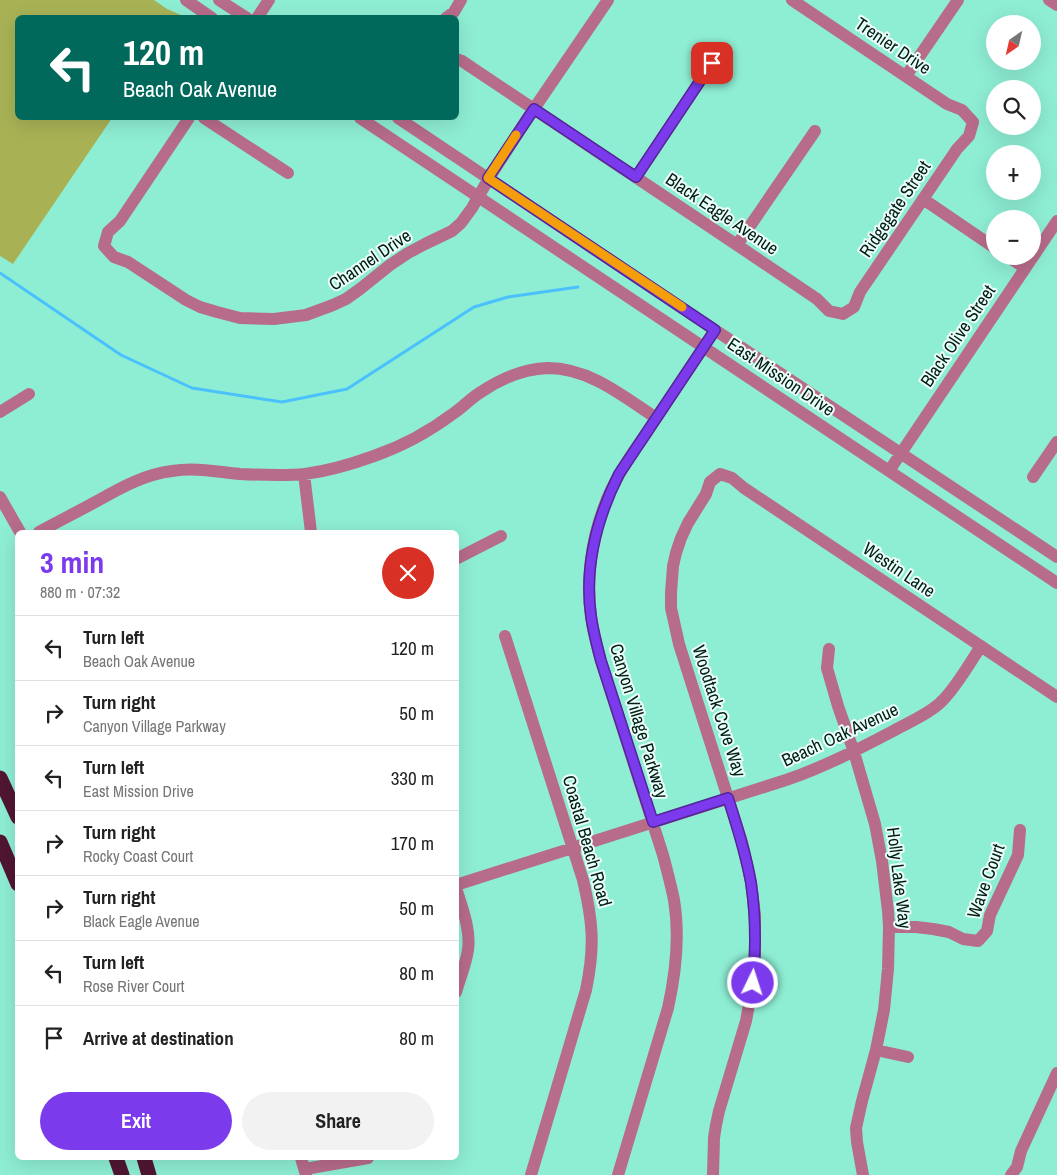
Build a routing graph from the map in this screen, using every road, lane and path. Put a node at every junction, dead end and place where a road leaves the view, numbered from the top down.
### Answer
1 (186, 0) edge
2 (219, 0) edge
3 (269, 0) edge
4 (462, 0) edge
5 (608, 0) edge
6 (792, 0) edge
7 (958, 0) edge
8 (1049, 0) edge
9 (806, 4) edge
10 (1057, 6) edge
11 (208, 15) edge
12 (242, 15) edge
13 (259, 15) edge
14 (450, 15) edge
15 (459, 60) edge
16 (712, 63) dead end
17 (906, 76) junction
18 (534, 109) junction
19 (188, 120) edge
20 (207, 120) edge
21 (363, 120) edge
22 (401, 120) edge
23 (973, 122) joint
24 (815, 131) dead end
25 (288, 173) dead end
26 (636, 177) junction
27 (488, 178) junction
28 (479, 197) junction
29 (923, 199) junction
30 (1057, 221) edge
31 (986, 242) edge
32 (737, 245) junction
33 (1020, 265) edge
34 (1024, 268) junction
35 (843, 314) joint
36 (715, 330) junction
37 (704, 347) junction
38 (29, 394) dead end
39 (0, 412) edge
40 (656, 418) junction
41 (1057, 442) edge
42 (900, 454) junction
43 (889, 471) junction
44 (304, 474) junction
45 (720, 474) joint
46 (1034, 477) dead end
47 (0, 497) edge
48 (19, 530) edge
49 (43, 530) edge
50 (311, 530) edge
51 (501, 536) dead end
52 (459, 557) edge
53 (1057, 557) edge
54 (1057, 583) edge
55 (505, 636) dead end
56 (981, 646) junction
57 (829, 649) dead end
58 (1057, 697) edge
59 (854, 752) junction
60 (0, 778) edge
61 (728, 798) junction
62 (15, 810) edge
63 (653, 822) junction
64 (1020, 830) dead end
65 (0, 842) edge
66 (572, 848) junction
67 (15, 877) edge
68 (459, 886) edge
69 (459, 898) edge
70 (889, 928) junction
71 (459, 981) edge
72 (876, 1050) junction
73 (908, 1058) dead end
74 (1057, 1073) edge
75 (117, 1160) edge
76 (145, 1160) edge
77 (354, 1160) edge
78 (304, 1167) edge
79 (122, 1175) edge
80 (149, 1175) edge
81 (531, 1175) edge
82 (618, 1175) edge
83 (714, 1175) edge
84 (863, 1175) edge
85 (1011, 1175) edge

1 - 11 street
2 - 12 street
3 - 13 street
4 - 14 street
5 - 18 street, Channel Drive
6 - 9 street, Trenier Drive
7 - 17 street
8 - 10 street
9 - 17 street, Trenier Drive
15 - 18 street, Black Eagle Avenue
16 - 26 street
17 - 23 street, Trenier Drive
18 - 26 street, Black Eagle Avenue
18 - 27 street, Channel Drive
19 - 28 street, Channel Drive
20 - 25 street
21 - 28 street, East Mission Drive
22 - 27 street, East Mission Drive
23 - 29 street, Ridgegate Street
24 - 32 street
26 - 32 street, Black Eagle Avenue
27 - 28 street, Channel Drive
27 - 36 street, East Mission Drive
28 - 37 street, East Mission Drive
29 - 31 street
29 - 35 street, Ridgegate Street
30 - 34 street, Black Olive Street
32 - 35 street, Black Eagle Avenue
33 - 34 street
34 - 42 street, Black Olive Street
36 - 37 street, Canyon Village Parkway
36 - 42 street, East Mission Drive
37 - 40 street, Canyon Village Parkway
37 - 43 street, East Mission Drive
38 - 39 street
40 - 44 street
40 - 63 street, Canyon Village Parkway
41 - 46 street
42 - 43 street, Black Olive Street
42 - 53 street, East Mission Drive
43 - 54 street, East Mission Drive
44 - 49 street
44 - 50 street
45 - 56 street, Westin Lane
45 - 61 street, Woodtack Cove Way
47 - 48 street
51 - 52 street
55 - 66 street, Coastal Beach Road
56 - 58 street, Westin Lane
56 - 59 street, Beach Oak Avenue
57 - 59 street, Holly Lake Way
59 - 61 street, Beach Oak Avenue
59 - 70 street, Holly Lake Way
60 - 62 highway
61 - 63 street, Beach Oak Avenue
61 - 83 street, Woodtack Cove Way
63 - 66 street, Beach Oak Avenue
63 - 82 street, Canyon Village Parkway
64 - 70 street, Wave Court
65 - 67 highway
66 - 68 street, Beach Oak Avenue
66 - 81 street, Coastal Beach Road
69 - 71 street
70 - 72 street, Holly Lake Way
72 - 73 street
72 - 84 street, Holly Lake Way
74 - 85 street
75 - 79 highway
76 - 80 highway
77 - 78 street

